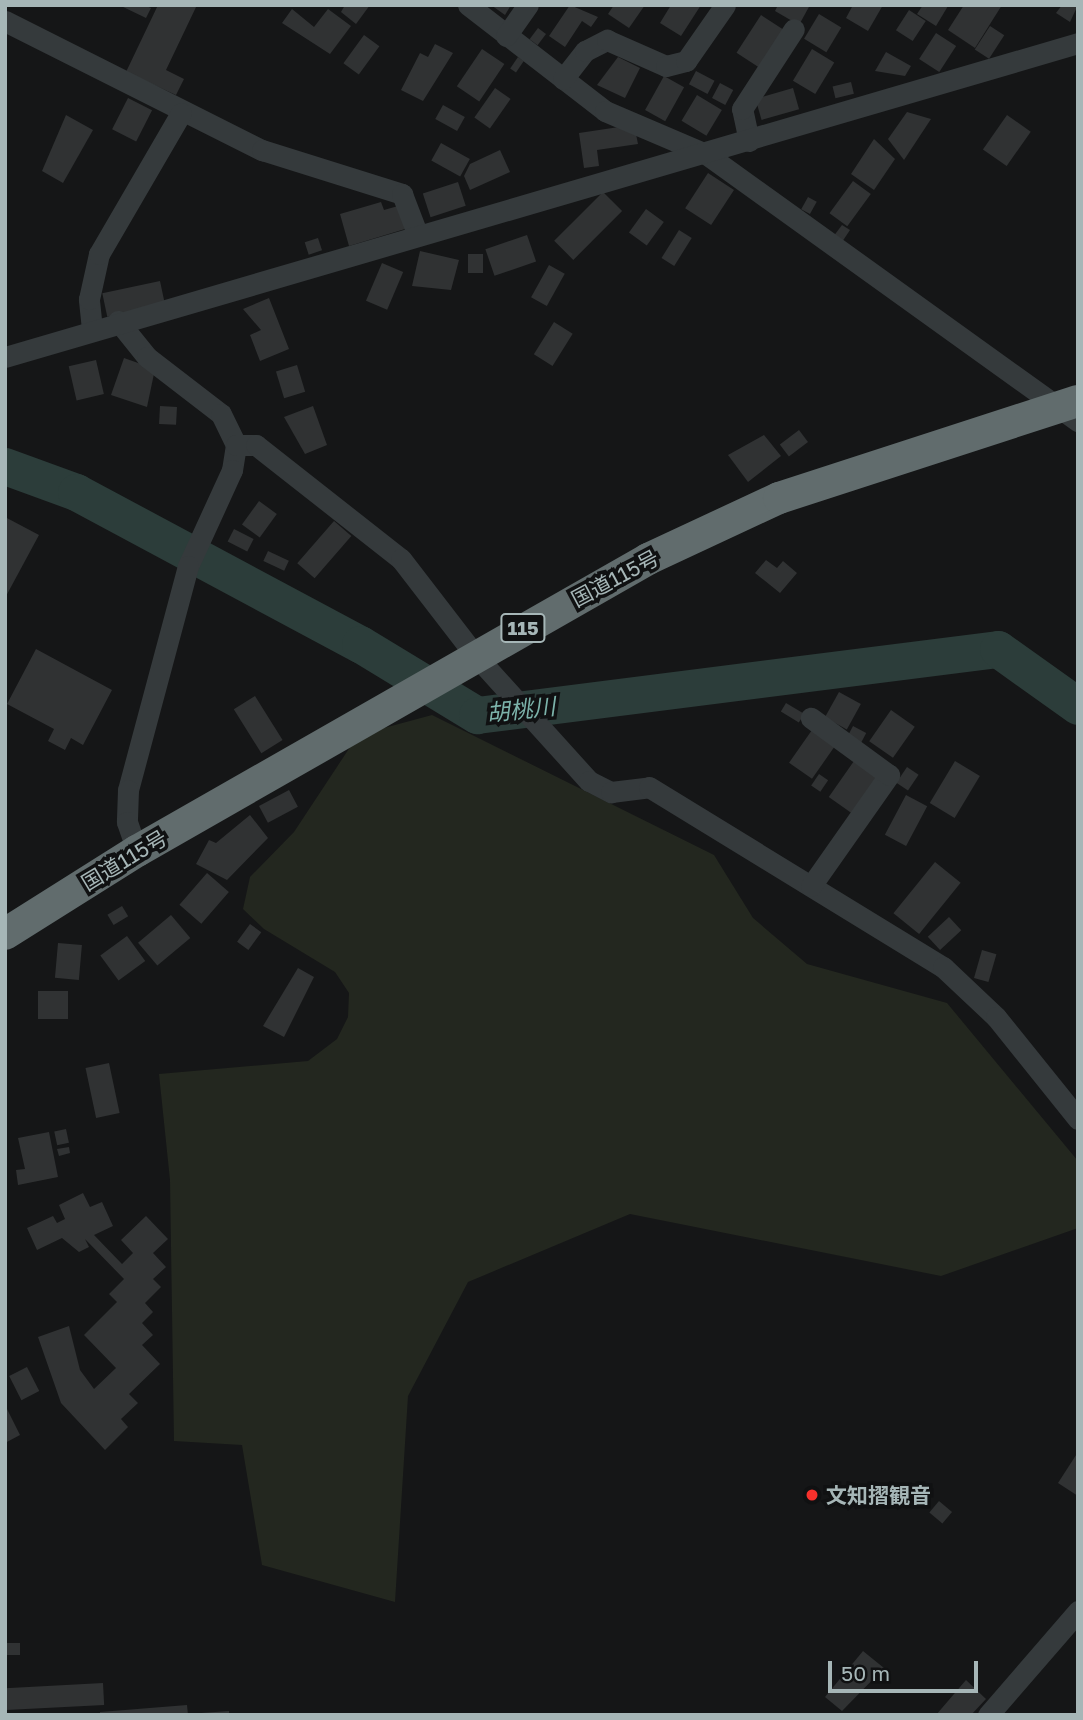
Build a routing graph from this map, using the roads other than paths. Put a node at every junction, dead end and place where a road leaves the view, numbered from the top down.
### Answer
1 (468, 5) edge
2 (528, 5) edge
3 (725, 5) edge
4 (5, 21) edge
5 (794, 29) dead end
6 (506, 36) junction
7 (1078, 43) edge
8 (563, 79) junction
9 (181, 113) junction
10 (749, 141) junction
11 (706, 154) junction
12 (416, 233) junction
13 (118, 321) junction
14 (92, 329) junction
15 (5, 357) edge
16 (1072, 410) edge
17 (236, 445) junction
18 (475, 655) junction
19 (811, 718) dead end
20 (137, 851) junction
21 (811, 886) junction
22 (5, 934) edge
23 (1078, 1119) edge
24 (1078, 1611) edge
25 (988, 1715) edge

1 - 6 street
2 - 6 street
3 - 8 street
4 - 9 street
5 - 10 street
6 - 8 street
7 - 10 street
8 - 11 street
9 - 12 street
9 - 14 street
10 - 11 street
11 - 12 street
11 - 16 street
12 - 13 street
13 - 14 street
13 - 17 street
14 - 15 street
16 - 18 highway, 国道115号 / 115
17 - 18 street
17 - 20 street
18 - 20 highway, 国道115号 / 115
18 - 21 street
19 - 21 street
20 - 22 highway, 国道115号 / 115
21 - 23 street
24 - 25 street

